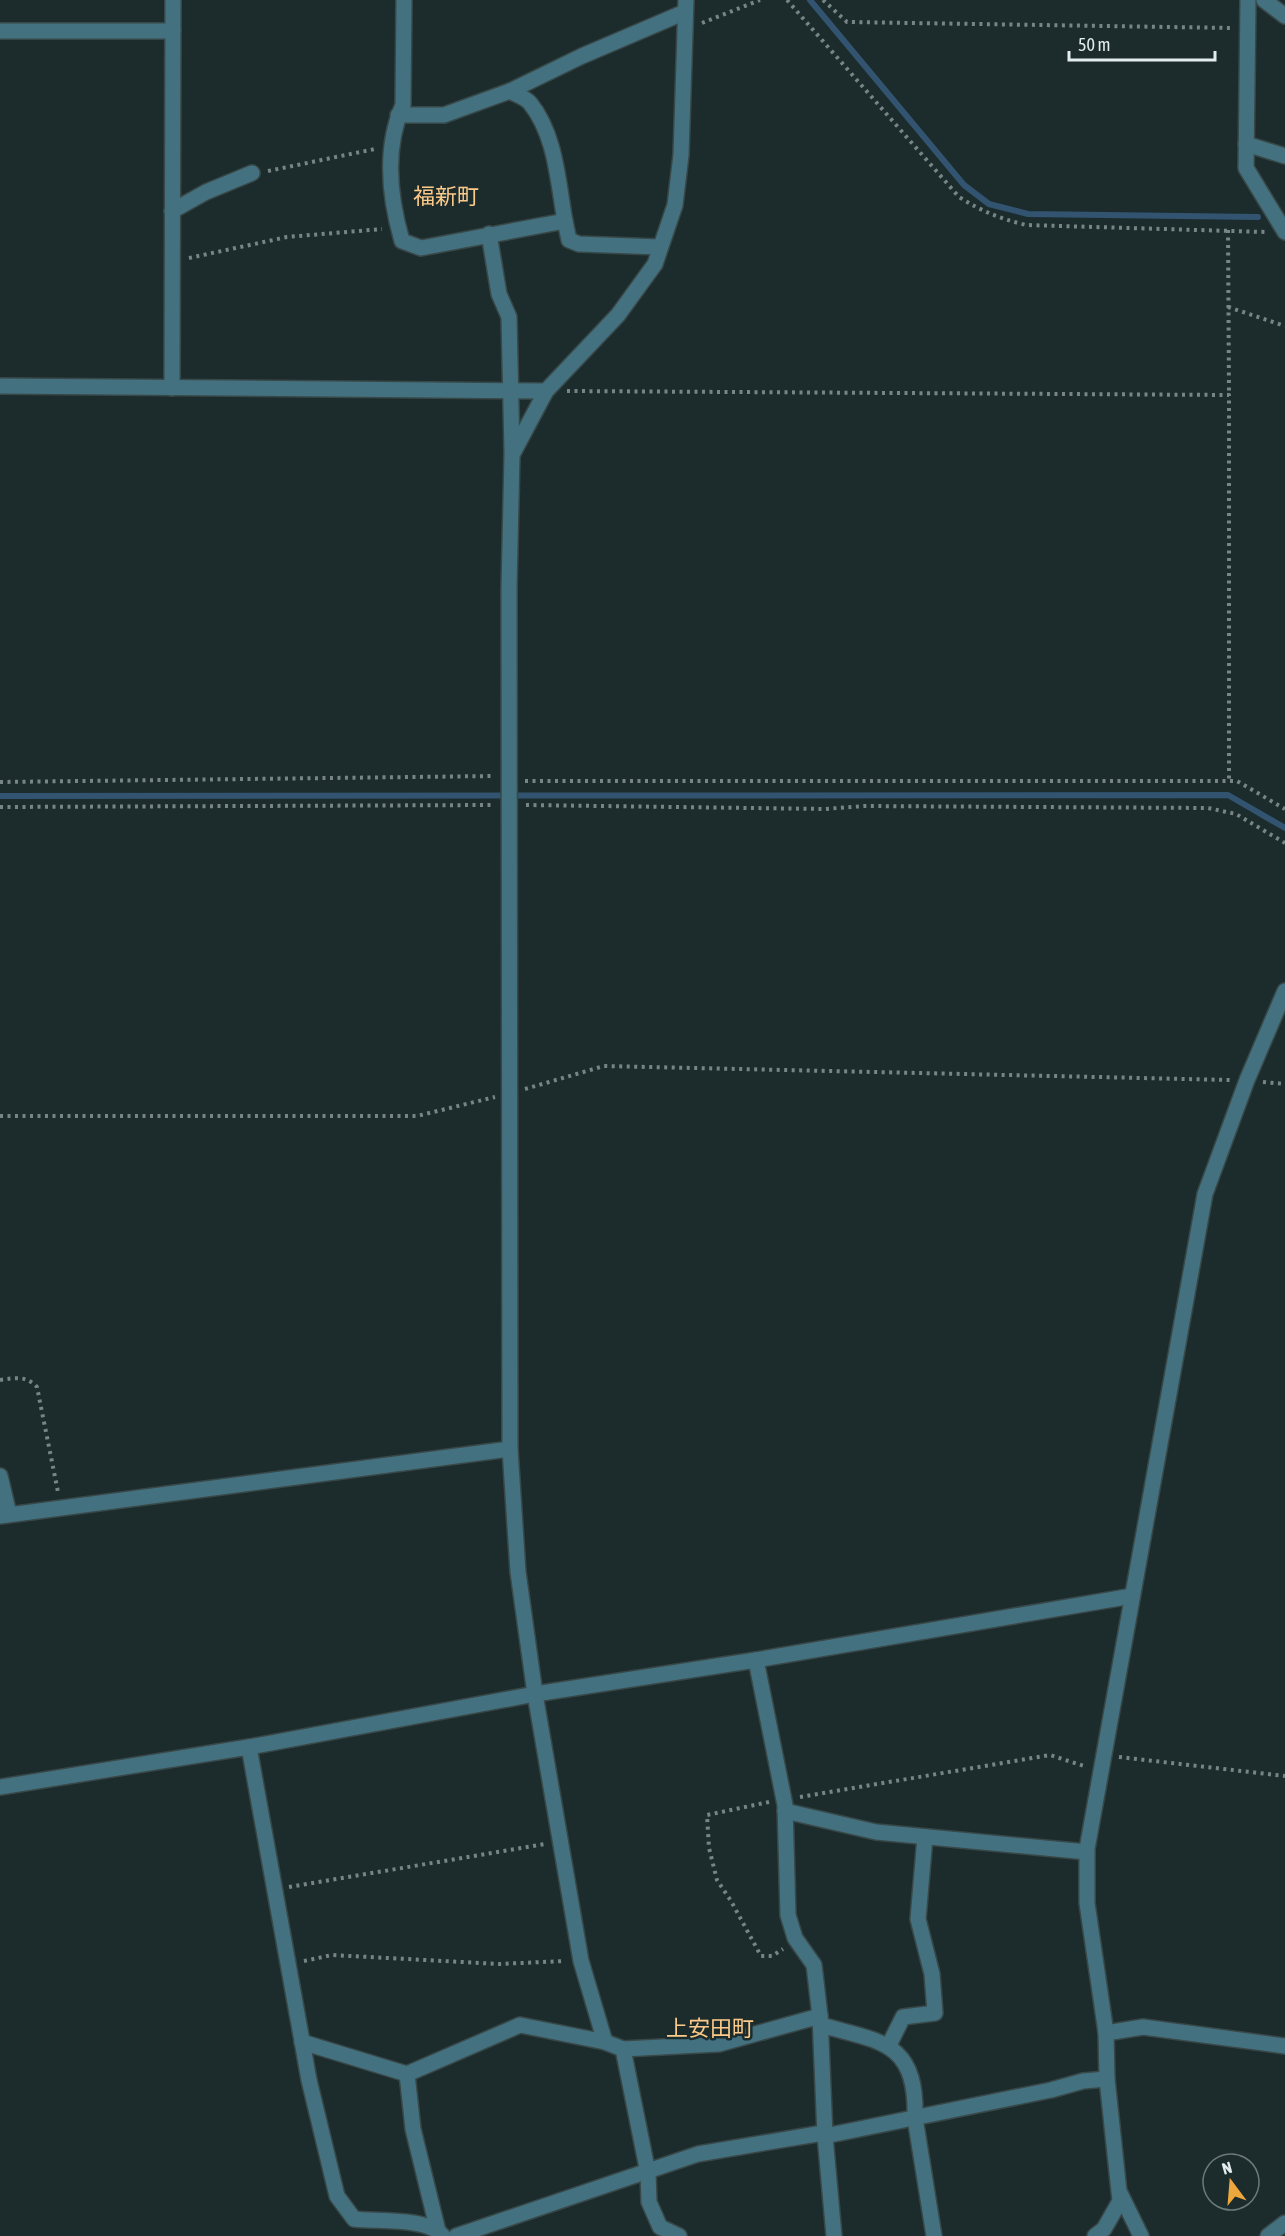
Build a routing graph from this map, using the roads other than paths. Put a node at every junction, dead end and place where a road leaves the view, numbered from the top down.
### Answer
1 (173, 0) edge
2 (404, 0) edge
3 (1248, 0) edge
4 (1264, 0) edge
5 (686, 6) edge
6 (1285, 16) edge
7 (0, 31) edge
8 (173, 31) junction
9 (510, 91) junction
10 (398, 115) junction
11 (1246, 144) junction
12 (1285, 156) edge
13 (252, 173) road end
14 (172, 211) junction
15 (565, 221) junction
16 (1285, 231) edge
17 (489, 234) junction
18 (659, 247) junction
19 (0, 386) edge
20 (171, 388) junction
21 (510, 391) junction
22 (546, 391) junction
23 (512, 455) junction
24 (1285, 991) edge
25 (510, 1449) junction
26 (0, 1476) edge
27 (5, 1515) edge
28 (1132, 1596) junction
29 (756, 1660) junction
30 (535, 1694) junction
31 (249, 1747) junction
32 (0, 1787) edge
33 (784, 1805) junction
34 (925, 1837) junction
35 (1087, 1852) junction
36 (821, 2020) junction
37 (1106, 2033) junction
38 (302, 2042) junction
39 (606, 2042) junction
40 (888, 2045) junction
41 (1285, 2046) edge
42 (623, 2049) junction
43 (407, 2074) junction
44 (1107, 2079) junction
45 (915, 2118) junction
46 (825, 2136) junction
47 (648, 2173) junction
48 (1119, 2191) junction
49 (1285, 2223) edge
50 (440, 2234) edge
51 (456, 2236) edge
52 (679, 2236) edge
53 (834, 2236) edge
54 (934, 2236) edge
55 (1095, 2236) edge
56 (1141, 2236) edge
57 (1268, 2236) edge

1 - 8 street
2 - 10 street
3 - 11 street
4 - 6 street
5 - 9 street
5 - 18 street
7 - 8 street
8 - 14 street
9 - 10 street
9 - 15 street
10 - 17 street
11 - 12 street
11 - 16 street
13 - 14 street
14 - 20 street
15 - 17 street
15 - 18 street
17 - 21 street
18 - 22 street
19 - 20 street
20 - 21 street
21 - 22 street
21 - 23 street
22 - 23 street
23 - 25 street
24 - 28 street
25 - 27 street
25 - 30 street
26 - 27 street
28 - 29 street
28 - 35 street
29 - 30 street
29 - 33 street
30 - 31 street
30 - 39 street
31 - 32 street
31 - 38 street
33 - 34 street
33 - 36 street
34 - 35 street
34 - 40 street
35 - 37 street
36 - 40 street
36 - 42 street
36 - 46 street
37 - 41 street
37 - 44 street
38 - 43 street
38 - 50 street
39 - 42 street
39 - 43 street
40 - 45 street
42 - 47 street
43 - 50 street
44 - 45 street
44 - 48 street
45 - 46 street
45 - 54 street
46 - 47 street
46 - 53 street
47 - 51 street
47 - 52 street
48 - 55 street
48 - 56 street
49 - 57 street

